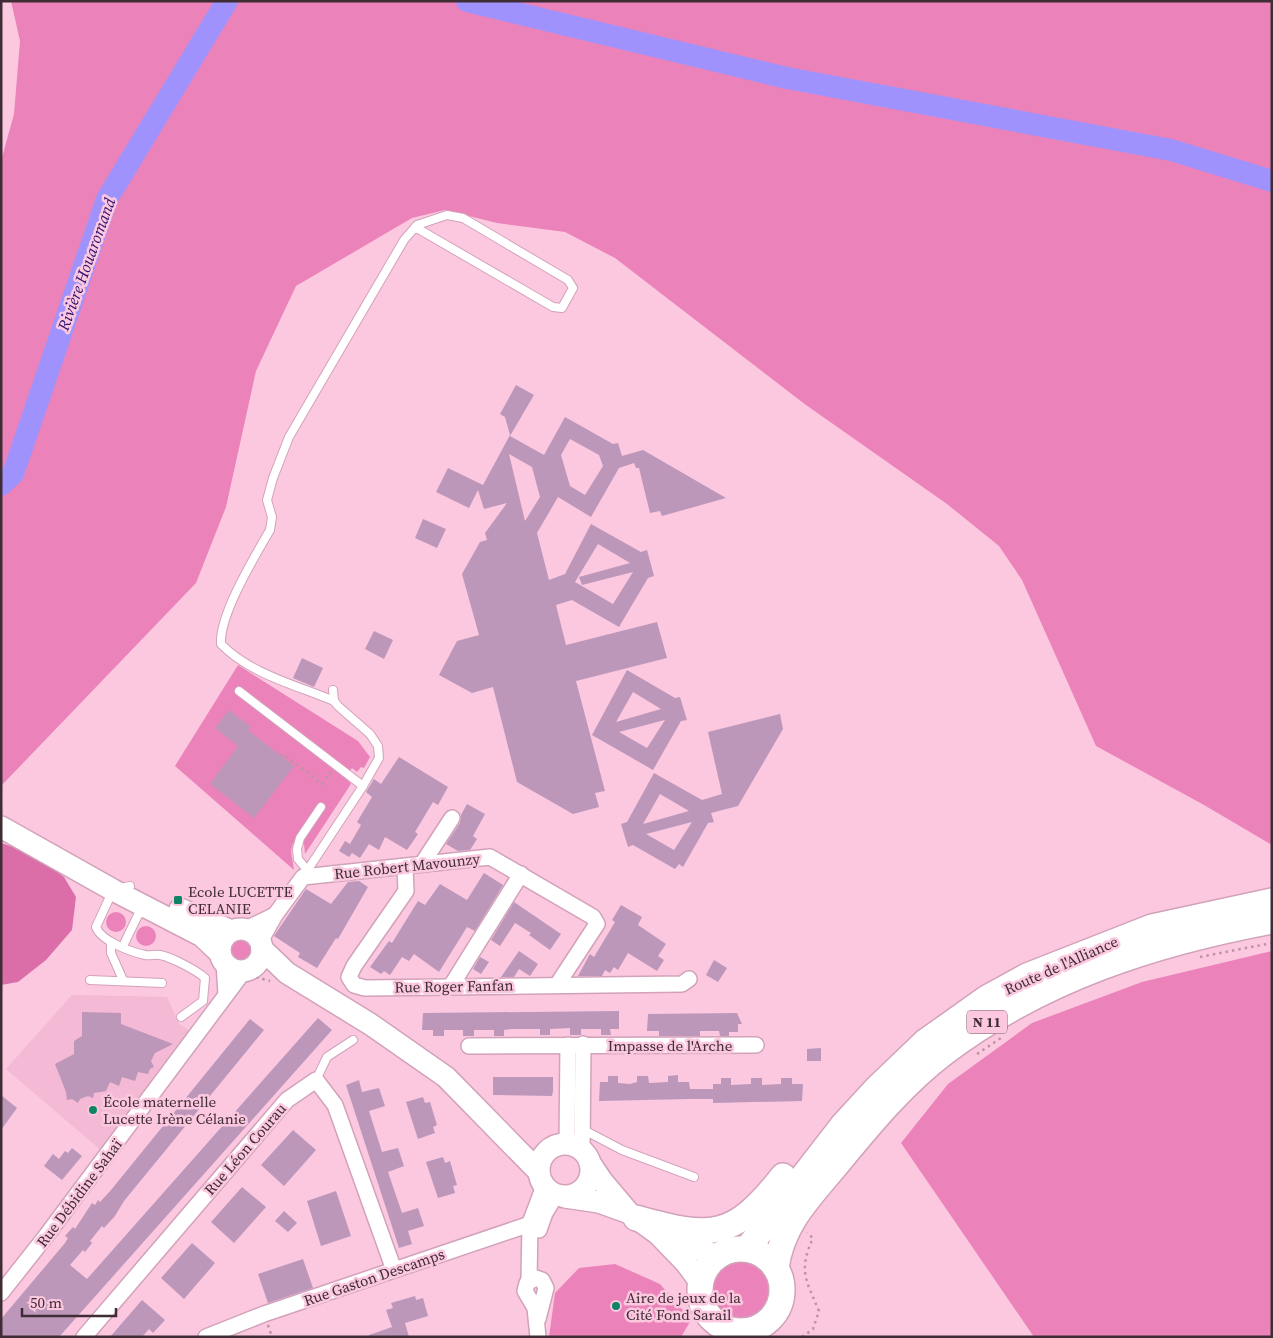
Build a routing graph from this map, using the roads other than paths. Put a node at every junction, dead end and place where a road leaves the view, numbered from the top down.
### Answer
1 (415, 227) junction
2 (239, 690) dead end
3 (333, 690) dead end
4 (334, 701) junction
5 (363, 786) junction
6 (321, 807) dead end
7 (452, 818) dead end
8 (1, 827) edge
9 (422, 864) junction
10 (405, 867) junction
11 (305, 873) junction
12 (521, 874) junction
13 (121, 888) junction
14 (1272, 901) edge
15 (149, 909) junction
16 (1272, 921) edge
17 (250, 938) junction
18 (111, 942) junction
19 (123, 946) junction
20 (235, 964) junction
21 (287, 973) junction
22 (689, 979) dead end
23 (90, 980) dead end
24 (123, 980) junction
25 (162, 983) dead end
26 (557, 985) junction
27 (451, 986) junction
28 (209, 1004) junction
29 (181, 1017) dead end
30 (353, 1040) dead end
31 (576, 1044) junction
32 (469, 1046) dead end
33 (756, 1046) dead end
34 (316, 1080) junction
35 (877, 1088) junction
36 (567, 1120) junction
37 (492, 1127) junction
38 (582, 1127) junction
39 (573, 1151) junction
40 (694, 1177) dead end
41 (551, 1187) junction
42 (633, 1216) junction
43 (536, 1222) junction
44 (658, 1234) junction
45 (747, 1249) junction
46 (718, 1256) junction
47 (776, 1268) junction
48 (394, 1270) junction
49 (700, 1282) junction
50 (1, 1293) edge
51 (704, 1310) junction
52 (738, 1334) edge
53 (84, 1337) edge
54 (206, 1337) edge
55 (538, 1337) edge
56 (702, 1337) edge

1 - 1 lane
1 - 4 lane
2 - 5 lane
3 - 4 lane
4 - 5 lane
5 - 11 lane
6 - 11 lane
7 - 9 street
8 - 13 main road
9 - 10 street, Rue Robert Mavounzy
9 - 12 street, Rue Robert Mavounzy
10 - 11 street, Rue Robert Mavounzy
10 - 27 street, Rue Roger Fanfan
11 - 17 street
12 - 26 street, Rue Robert Mavounzy
12 - 27 street
13 - 15 main road
13 - 17 main road
13 - 18 lane
14 - 35 highway, Route de l'Alliance / N 11
15 - 19 lane
15 - 20 main road
16 - 47 highway, Route de l'Alliance / N 11
17 - 20 main road
17 - 20 main road
17 - 21 main road
18 - 19 lane
18 - 24 lane
19 - 28 lane
20 - 21 main road
20 - 28 street, Rue Débidine Sahaï
21 - 37 main road
22 - 26 street, Rue Roger Fanfan
23 - 24 lane
24 - 25 lane
26 - 27 street, Rue Roger Fanfan
28 - 29 lane
28 - 50 street, Rue Débidine Sahaï
30 - 34 lane
31 - 32 street, Impasse de l'Arche
31 - 33 street, Impasse de l'Arche
31 - 36 street
31 - 38 street
34 - 48 street
34 - 53 street, Rue Léon Courau
35 - 42 highway
35 - 45 highway, Route de l'Alliance / N 11
36 - 38 street
36 - 39 street
37 - 39 main road
37 - 41 main road
38 - 39 street
38 - 40 lane
39 - 41 main road
39 - 41 main road
39 - 42 main road
41 - 42 main road
41 - 43 street
42 - 44 main road
43 - 48 street, Rue Gaston Descamps
43 - 55 street
44 - 46 main road
44 - 49 main road
45 - 46 highway
45 - 47 highway
46 - 49 highway
47 - 52 highway
48 - 54 street, Rue Gaston Descamps
49 - 51 highway
51 - 52 highway
51 - 56 highway

